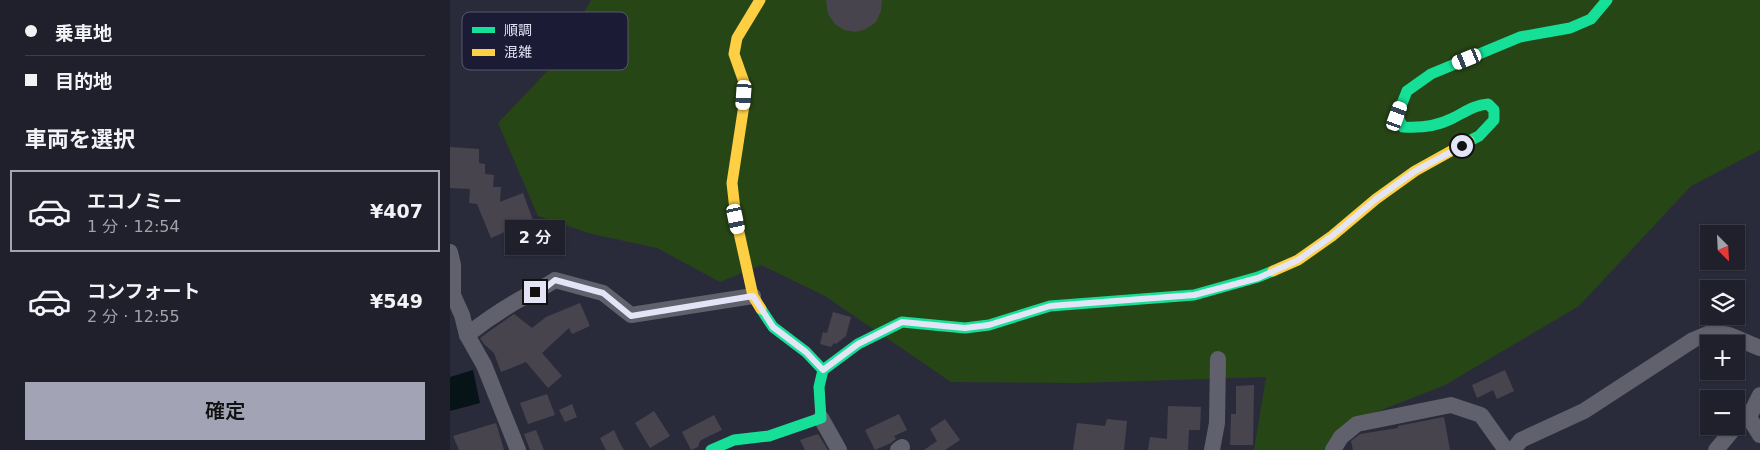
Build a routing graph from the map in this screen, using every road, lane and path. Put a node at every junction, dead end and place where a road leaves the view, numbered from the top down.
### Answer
1 (760, 0) edge
2 (1607, 0) edge
3 (450, 252) edge
4 (452, 295) edge
5 (753, 296) junction
6 (467, 335) junction
7 (1760, 348) edge
8 (1218, 359) dead end
9 (823, 370) junction
10 (1760, 396) edge
11 (1745, 416) edge
12 (821, 418) junction
13 (1745, 426) edge
14 (1729, 435) edge
15 (1760, 435) edge
16 (518, 450) edge
17 (710, 450) edge
18 (839, 450) edge
19 (1212, 450) edge
20 (1333, 450) edge
21 (1506, 450) edge
22 (1513, 450) edge
23 (1716, 450) edge

1 - 5 street
2 - 9 street
3 - 4 street
4 - 6 street
5 - 6 street
5 - 9 street
6 - 16 street
7 - 22 street
8 - 19 street
9 - 12 street
10 - 11 street
12 - 17 street
12 - 18 street
13 - 15 street
14 - 23 street
20 - 21 street

